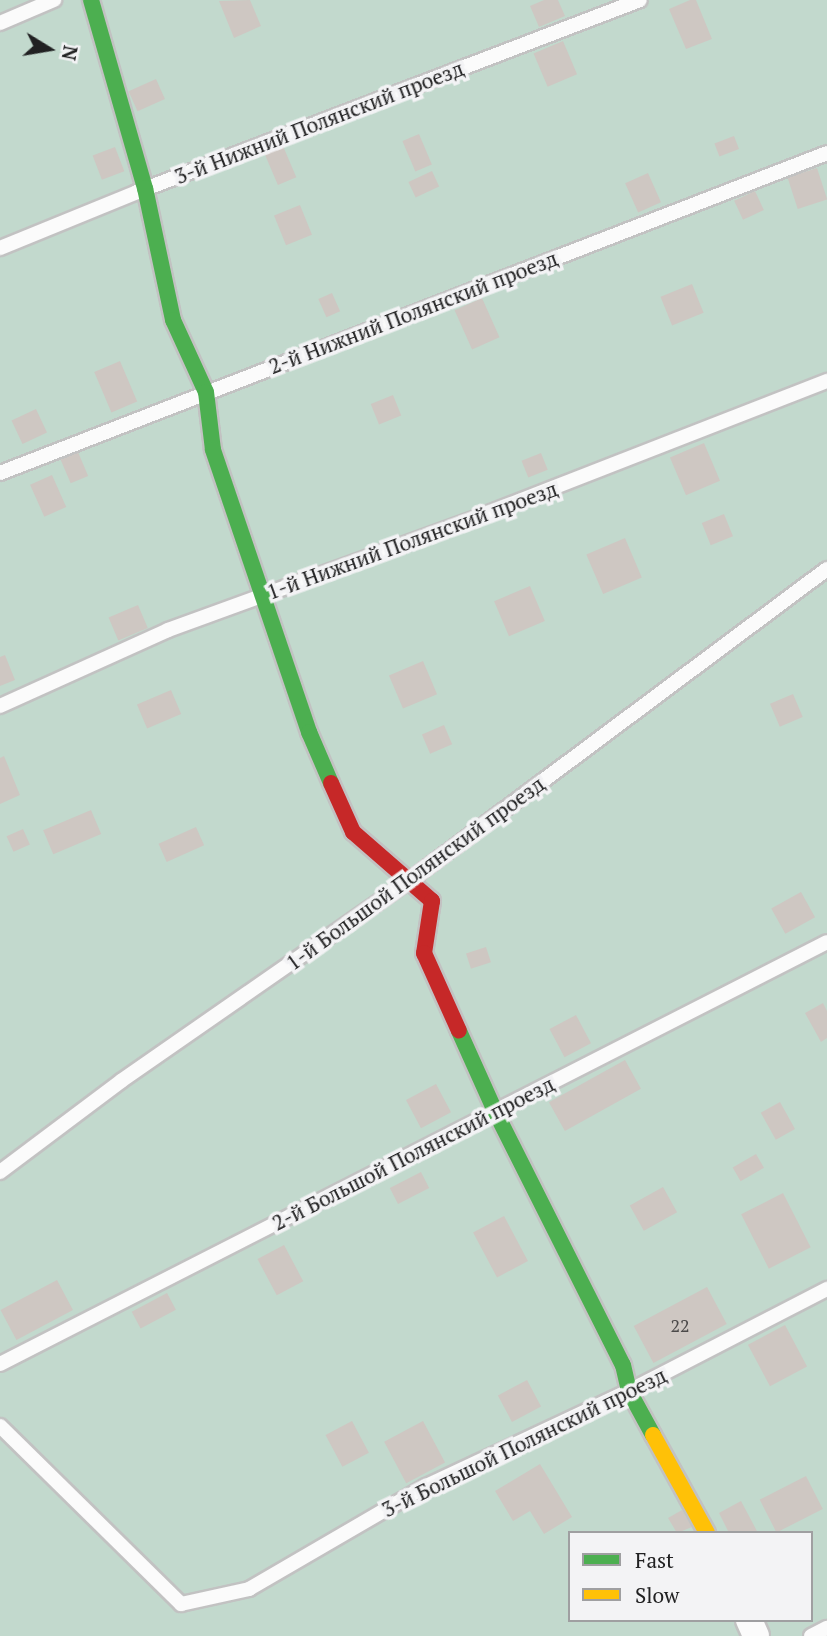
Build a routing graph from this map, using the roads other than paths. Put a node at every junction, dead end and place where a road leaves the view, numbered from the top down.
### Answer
1 (54, 0) edge
2 (91, 0) edge
3 (639, 0) edge
4 (0, 23) edge
5 (827, 153) edge
6 (145, 188) junction
7 (0, 248) edge
8 (827, 381) edge
9 (206, 392) junction
10 (0, 473) edge
11 (827, 569) edge
12 (261, 596) junction
13 (0, 706) edge
14 (410, 880) junction
15 (827, 942) edge
16 (495, 1111) junction
17 (0, 1172) edge
18 (827, 1289) edge
19 (0, 1364) edge
20 (629, 1391) junction
21 (0, 1426) edge
22 (706, 1531) edge
23 (827, 1628) edge
24 (811, 1636) edge

1 - 4 lane
2 - 6 street
3 - 6 lane, 3-й Нижний Полянский проезд
5 - 9 lane, 2-й Нижний Полянский проезд
6 - 7 lane, 3-й Нижний Полянский проезд
6 - 9 street
8 - 12 lane, 1-й Нижний Полянский проезд
9 - 10 lane, 2-й Нижний Полянский проезд
9 - 12 street
11 - 14 lane, 1-й Большой Полянский проезд
12 - 13 lane, 1-й Нижний Полянский проезд
12 - 14 street
14 - 16 street
14 - 17 lane, 1-й Большой Полянский проезд
15 - 16 lane, 2-й Большой Полянский проезд
16 - 19 lane, 2-й Большой Полянский проезд
16 - 20 street
18 - 20 lane, 3-й Большой Полянский проезд
20 - 21 lane, 3-й Большой Полянский проезд
20 - 22 street
23 - 24 lane

